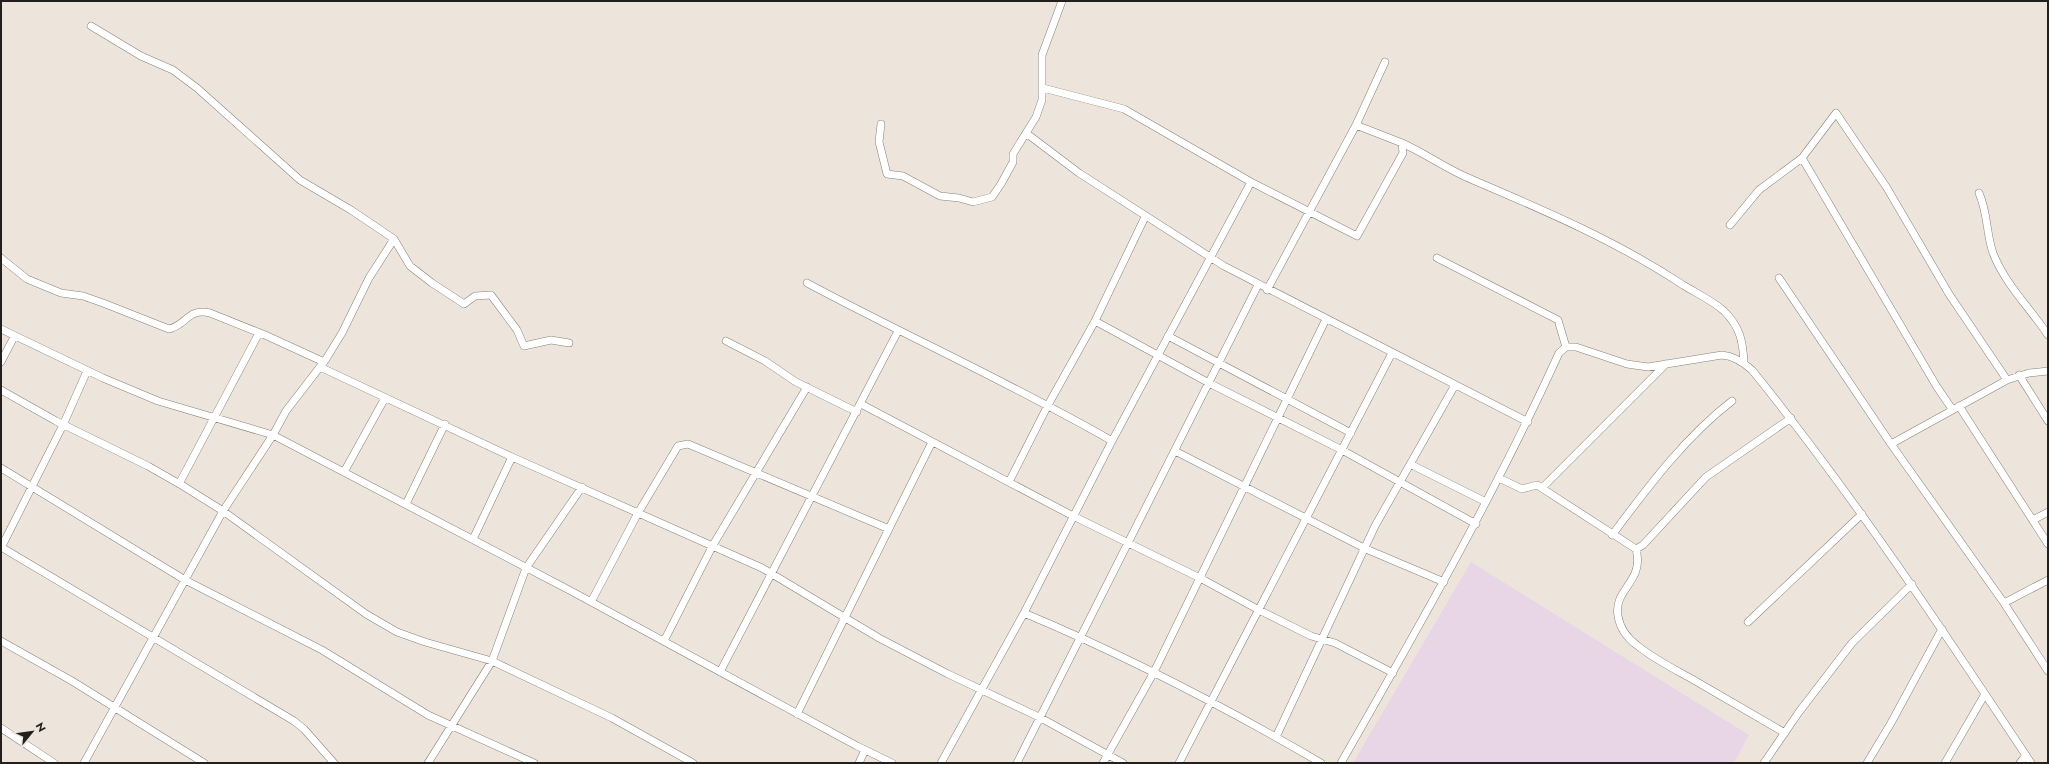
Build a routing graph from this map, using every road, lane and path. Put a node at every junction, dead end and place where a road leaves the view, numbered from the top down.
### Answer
1 (1062, 1) edge
2 (91, 26) dead end
3 (1384, 62) dead end
4 (1043, 88) junction
5 (881, 124) dead end
6 (1356, 125) junction
7 (1026, 133) junction
8 (1402, 143) junction
9 (1802, 158) junction
10 (1251, 182) junction
11 (1979, 193) dead end
12 (1311, 211) junction
13 (1145, 217) junction
14 (1730, 225) dead end
15 (394, 238) junction
16 (1, 258) edge
17 (1211, 258) junction
18 (1437, 258) dead end
19 (1779, 278) dead end
20 (807, 283) dead end
21 (1258, 285) junction
22 (1267, 290) junction
23 (1326, 319) junction
24 (1095, 321) junction
25 (1, 329) edge
26 (898, 331) junction
27 (259, 333) junction
28 (2048, 335) edge
29 (1168, 336) junction
30 (14, 337) junction
31 (726, 341) dead end
32 (569, 343) dead end
33 (1566, 347) junction
34 (1392, 353) junction
35 (1158, 355) junction
36 (1, 362) edge
37 (1219, 363) junction
38 (1744, 363) junction
39 (322, 364) junction
40 (1666, 364) junction
41 (87, 371) junction
42 (2048, 371) edge
43 (2019, 375) junction
44 (2007, 380) junction
45 (1209, 383) junction
46 (1455, 385) junction
47 (807, 387) junction
48 (1, 390) edge
49 (385, 398) junction
50 (1287, 399) junction
51 (1732, 401) dead end
52 (861, 404) junction
53 (1048, 405) junction
54 (1956, 408) junction
55 (857, 412) junction
56 (215, 418) junction
57 (1790, 418) junction
58 (1278, 419) junction
59 (2048, 421) edge
60 (1528, 422) junction
61 (445, 424) junction
62 (63, 425) junction
63 (1351, 433) junction
64 (274, 435) junction
65 (1112, 441) junction
66 (932, 442) junction
67 (1891, 444) junction
68 (1342, 450) junction
69 (1175, 451) junction
70 (512, 456) junction
71 (1410, 464) junction
72 (1, 468) edge
73 (344, 472) junction
74 (756, 474) junction
75 (1499, 478) junction
76 (1009, 482) junction
77 (1399, 482) junction
78 (179, 484) junction
79 (32, 487) junction
80 (582, 487) junction
81 (1244, 487) junction
82 (1542, 488) junction
83 (812, 497) junction
84 (1486, 502) junction
85 (406, 504) junction
86 (223, 511) junction
87 (2048, 512) edge
88 (638, 513) junction
89 (1862, 514) junction
90 (1073, 516) junction
91 (1306, 518) junction
92 (2034, 520) junction
93 (1476, 524) junction
94 (889, 529) junction
95 (1612, 535) junction
96 (473, 540) junction
97 (1129, 542) junction
98 (2048, 544) edge
99 (713, 545) junction
100 (1, 548) edge
101 (1366, 549) junction
102 (1636, 549) junction
103 (526, 568) junction
104 (770, 573) junction
105 (1200, 578) junction
106 (185, 580) junction
107 (2048, 580) edge
108 (1444, 582) junction
109 (1912, 584) junction
110 (591, 602) junction
111 (2004, 603) junction
112 (1259, 610) junction
113 (1024, 613) junction
114 (845, 617) junction
115 (1748, 622) dead end
116 (1942, 629) junction
117 (1081, 637) junction
118 (153, 638) junction
119 (1322, 640) junction
120 (1, 641) edge
121 (664, 641) junction
122 (492, 661) junction
123 (2048, 671) edge
124 (720, 672) junction
125 (1154, 672) junction
126 (1393, 673) junction
127 (981, 690) junction
128 (1985, 694) junction
129 (1210, 702) junction
130 (115, 708) junction
131 (797, 714) junction
132 (1039, 718) junction
133 (453, 726) junction
134 (1, 728) edge
135 (1785, 733) junction
136 (1276, 737) junction
137 (865, 750) junction
138 (1108, 754) junction
139 (2026, 755) junction
140 (1182, 762) edge
141 (54, 763) edge
142 (84, 763) edge
143 (204, 763) edge
144 (334, 763) edge
145 (428, 763) edge
146 (534, 763) edge
147 (693, 763) edge
148 (859, 763) edge
149 (892, 763) edge
150 (941, 763) edge
151 (1017, 763) edge
152 (1103, 763) edge
153 (1123, 763) edge
154 (1321, 763) edge
155 (1341, 763) edge
156 (1764, 763) edge
157 (1867, 763) edge
158 (1945, 763) edge
159 (2020, 763) edge
160 (2031, 763) edge

1 - 4 street
2 - 15 street
3 - 6 street
4 - 7 street
4 - 10 street
5 - 7 street
6 - 8 street
6 - 12 street
7 - 13 street
8 - 12 street
8 - 38 street
9 - 14 street
9 - 44 street
9 - 54 street
10 - 12 street
10 - 17 street
11 - 28 street
12 - 22 street
13 - 17 street
13 - 24 street
15 - 32 street
15 - 39 street
16 - 27 street
17 - 21 street
17 - 29 street
18 - 33 street
19 - 67 street
20 - 26 street
21 - 22 street
21 - 37 street
22 - 23 street
23 - 34 street
23 - 50 street
24 - 35 street
24 - 53 street
25 - 30 street
26 - 52 street
26 - 53 street
27 - 39 street
27 - 56 street
29 - 35 street
29 - 37 street
30 - 36 street
30 - 41 street
31 - 47 street
33 - 40 street
33 - 60 street
34 - 46 street
34 - 63 street
35 - 45 street
35 - 65 street
37 - 45 street
37 - 50 street
38 - 40 street
38 - 57 street
39 - 49 street
39 - 64 street
40 - 82 street
41 - 56 street
41 - 62 street
42 - 43 street
43 - 44 street
43 - 59 street
44 - 54 street
45 - 58 street
45 - 69 street
46 - 60 street
46 - 71 street
47 - 55 street
47 - 74 street
48 - 62 street
49 - 61 street
49 - 73 street
50 - 58 street
50 - 63 street
51 - 95 street
52 - 55 street
52 - 66 street
53 - 65 street
53 - 76 street
54 - 67 street
54 - 92 street
55 - 83 street
56 - 64 street
56 - 78 street
57 - 89 street
57 - 102 street
58 - 68 street
58 - 81 street
60 - 75 street
61 - 70 street
61 - 85 street
62 - 78 street
62 - 79 street
63 - 68 street
64 - 73 street
64 - 86 street
65 - 90 street
66 - 76 street
66 - 94 street
67 - 111 street
68 - 77 street
68 - 91 street
69 - 81 street
69 - 97 street
70 - 80 street
70 - 96 street
71 - 77 street
71 - 84 street
72 - 79 street
73 - 85 street
74 - 83 street
74 - 88 street
74 - 99 street
75 - 82 street
75 - 84 street
76 - 90 street
77 - 93 street
77 - 101 street
78 - 86 street
79 - 100 street
79 - 106 street
80 - 88 street
80 - 103 street
81 - 91 street
81 - 105 street
82 - 95 street
83 - 94 street
83 - 104 street
84 - 93 street
85 - 96 street
86 - 106 street
86 - 122 street
87 - 92 street
88 - 99 street
88 - 110 street
89 - 109 street
89 - 115 street
90 - 97 street
90 - 113 street
91 - 101 street
91 - 112 street
92 - 98 street
93 - 108 street
94 - 114 street
95 - 102 street
96 - 103 street
97 - 105 street
97 - 117 street
99 - 104 street
99 - 121 street
100 - 118 street
101 - 108 street
101 - 119 street
102 - 135 street
103 - 110 street
103 - 122 street
104 - 114 street
104 - 124 street
105 - 112 street
105 - 125 street
106 - 118 street
106 - 133 street
107 - 111 street
108 - 126 street
109 - 116 street
109 - 135 street
110 - 121 street
111 - 123 street
112 - 119 street
112 - 129 street
113 - 117 street
113 - 127 street
114 - 127 street
114 - 131 street
116 - 128 street
116 - 157 street
117 - 125 street
117 - 132 street
118 - 130 street
118 - 144 street
119 - 126 street
119 - 136 street
120 - 130 street
121 - 124 street
122 - 133 street
122 - 147 street
124 - 131 street
125 - 129 street
125 - 138 street
126 - 155 street
127 - 132 street
127 - 150 street
128 - 139 street
128 - 158 street
129 - 136 street
129 - 140 street
130 - 142 street
130 - 143 street
131 - 137 street
132 - 138 street
132 - 151 street
133 - 145 street
133 - 146 street
134 - 141 street
135 - 156 street
136 - 154 street
137 - 148 street
137 - 149 street
138 - 152 street
138 - 153 street
139 - 159 street
139 - 160 street

